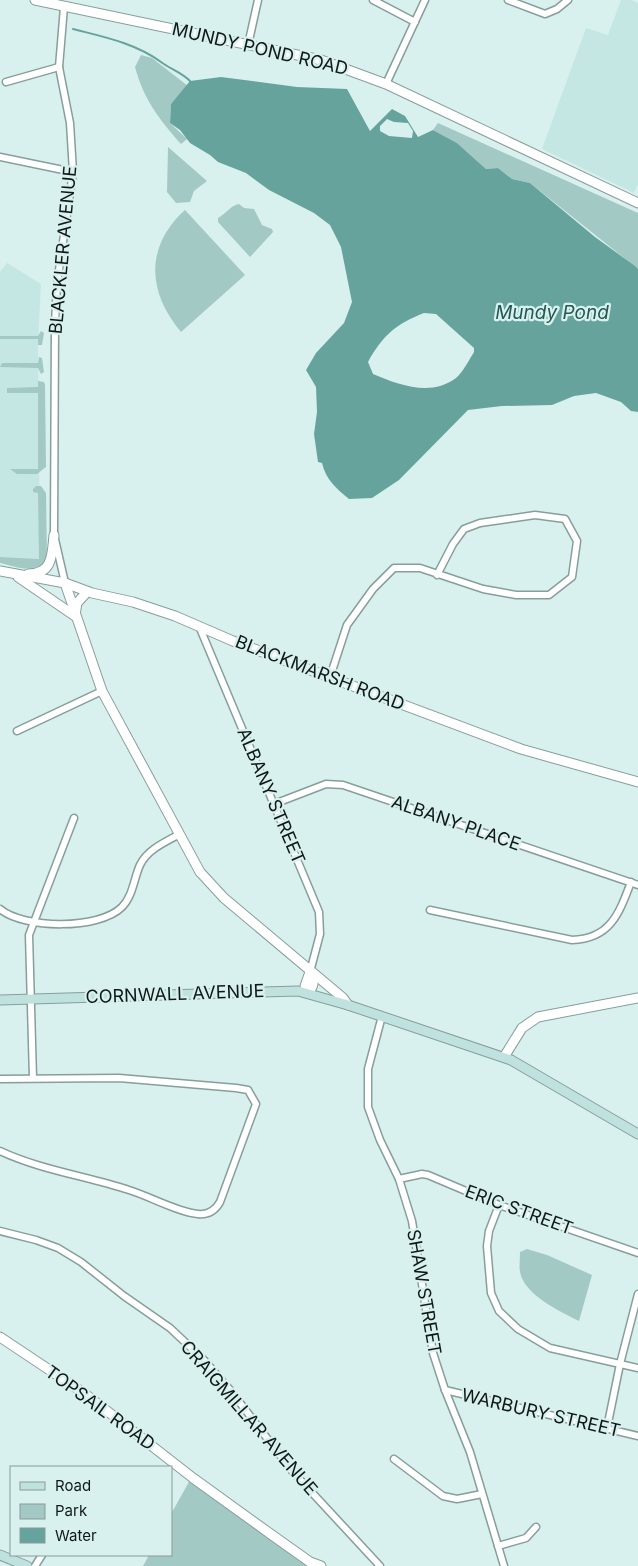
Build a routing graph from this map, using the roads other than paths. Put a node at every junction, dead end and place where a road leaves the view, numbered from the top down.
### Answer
1 (35, 0) edge
2 (258, 0) edge
3 (373, 0) edge
4 (425, 0) edge
5 (508, 0) edge
6 (568, 0) edge
7 (64, 6) junction
8 (415, 22) junction
9 (248, 45) junction
10 (59, 67) junction
11 (6, 82) dead end
12 (386, 84) junction
13 (0, 157) edge
14 (73, 172) junction
15 (638, 203) edge
16 (54, 535) junction
17 (0, 571) edge
18 (15, 575) junction
19 (437, 575) junction
20 (64, 583) junction
21 (87, 592) junction
22 (75, 616) junction
23 (199, 625) junction
24 (330, 677) junction
25 (102, 691) junction
26 (18, 731) dead end
27 (637, 780) edge
28 (274, 804) junction
29 (74, 818) dead end
30 (178, 835) junction
31 (634, 884) edge
32 (0, 909) edge
33 (430, 910) dead end
34 (33, 923) junction
35 (310, 972) junction
36 (308, 994) junction
37 (638, 998) edge
38 (31, 999) junction
39 (0, 1000) edge
40 (348, 1005) junction
41 (382, 1016) junction
42 (504, 1057) junction
43 (33, 1078) junction
44 (0, 1079) edge
45 (638, 1134) edge
46 (0, 1151) edge
47 (399, 1179) junction
48 (499, 1205) junction
49 (0, 1231) edge
50 (638, 1253) edge
51 (638, 1294) edge
52 (0, 1337) edge
53 (620, 1364) junction
54 (638, 1368) edge
55 (445, 1390) junction
56 (608, 1428) junction
57 (638, 1436) edge
58 (394, 1459) dead end
59 (482, 1494) junction
60 (536, 1527) dead end
61 (498, 1546) junction
62 (0, 1555) edge
63 (27, 1566) edge
64 (321, 1566) edge
65 (380, 1566) edge
66 (504, 1566) edge

1 - 7 street, MUNDY POND ROAD
2 - 9 street
3 - 8 street
4 - 8 street
5 - 6 street
7 - 9 street, MUNDY POND ROAD
7 - 10 street, BLACKLER AVENUE
8 - 12 street
9 - 12 street, MUNDY POND ROAD
10 - 11 street
10 - 14 street, BLACKLER AVENUE
12 - 15 street, MUNDY POND ROAD
13 - 14 street
14 - 16 street, BLACKLER AVENUE
16 - 18 street
16 - 20 street, BLACKLER AVENUE
17 - 18 street, BLACKMARSH ROAD
18 - 20 street, BLACKMARSH ROAD
18 - 22 street
19 - 19 street
19 - 24 street
20 - 21 street, BLACKMARSH ROAD
20 - 22 street
21 - 22 street
21 - 23 street, BLACKMARSH ROAD
22 - 25 street
23 - 24 street, BLACKMARSH ROAD
23 - 28 street, ALBANY STREET
24 - 27 street, BLACKMARSH ROAD
25 - 26 street
25 - 30 street
28 - 31 street, ALBANY PLACE
28 - 35 street, ALBANY STREET
29 - 34 street
30 - 34 street
30 - 35 street
31 - 33 street
32 - 34 street
34 - 38 street
35 - 36 street, ALBANY STREET
35 - 40 street
36 - 38 main road, CORNWALL AVENUE
36 - 40 main road, CORNWALL AVENUE
37 - 42 street
38 - 39 main road, CORNWALL AVENUE
38 - 43 street
40 - 41 main road, CORNWALL AVENUE
41 - 42 main road, CORNWALL AVENUE
41 - 47 street, SHAW STREET
42 - 45 main road, CORNWALL AVENUE
43 - 44 street
43 - 46 street
47 - 48 street, ERIC STREET
47 - 55 street, SHAW STREET
48 - 50 street, ERIC STREET
48 - 53 street
49 - 65 street, CRAIGMILLAR AVENUE
51 - 53 street
52 - 64 street, TOPSAIL ROAD
53 - 54 street
53 - 56 street
55 - 56 street, WARBURY STREET
55 - 59 street, SHAW STREET
56 - 57 street, WARBURY STREET
58 - 59 street
59 - 61 street, SHAW STREET
60 - 61 street
61 - 66 street, SHAW STREET
62 - 63 main road

